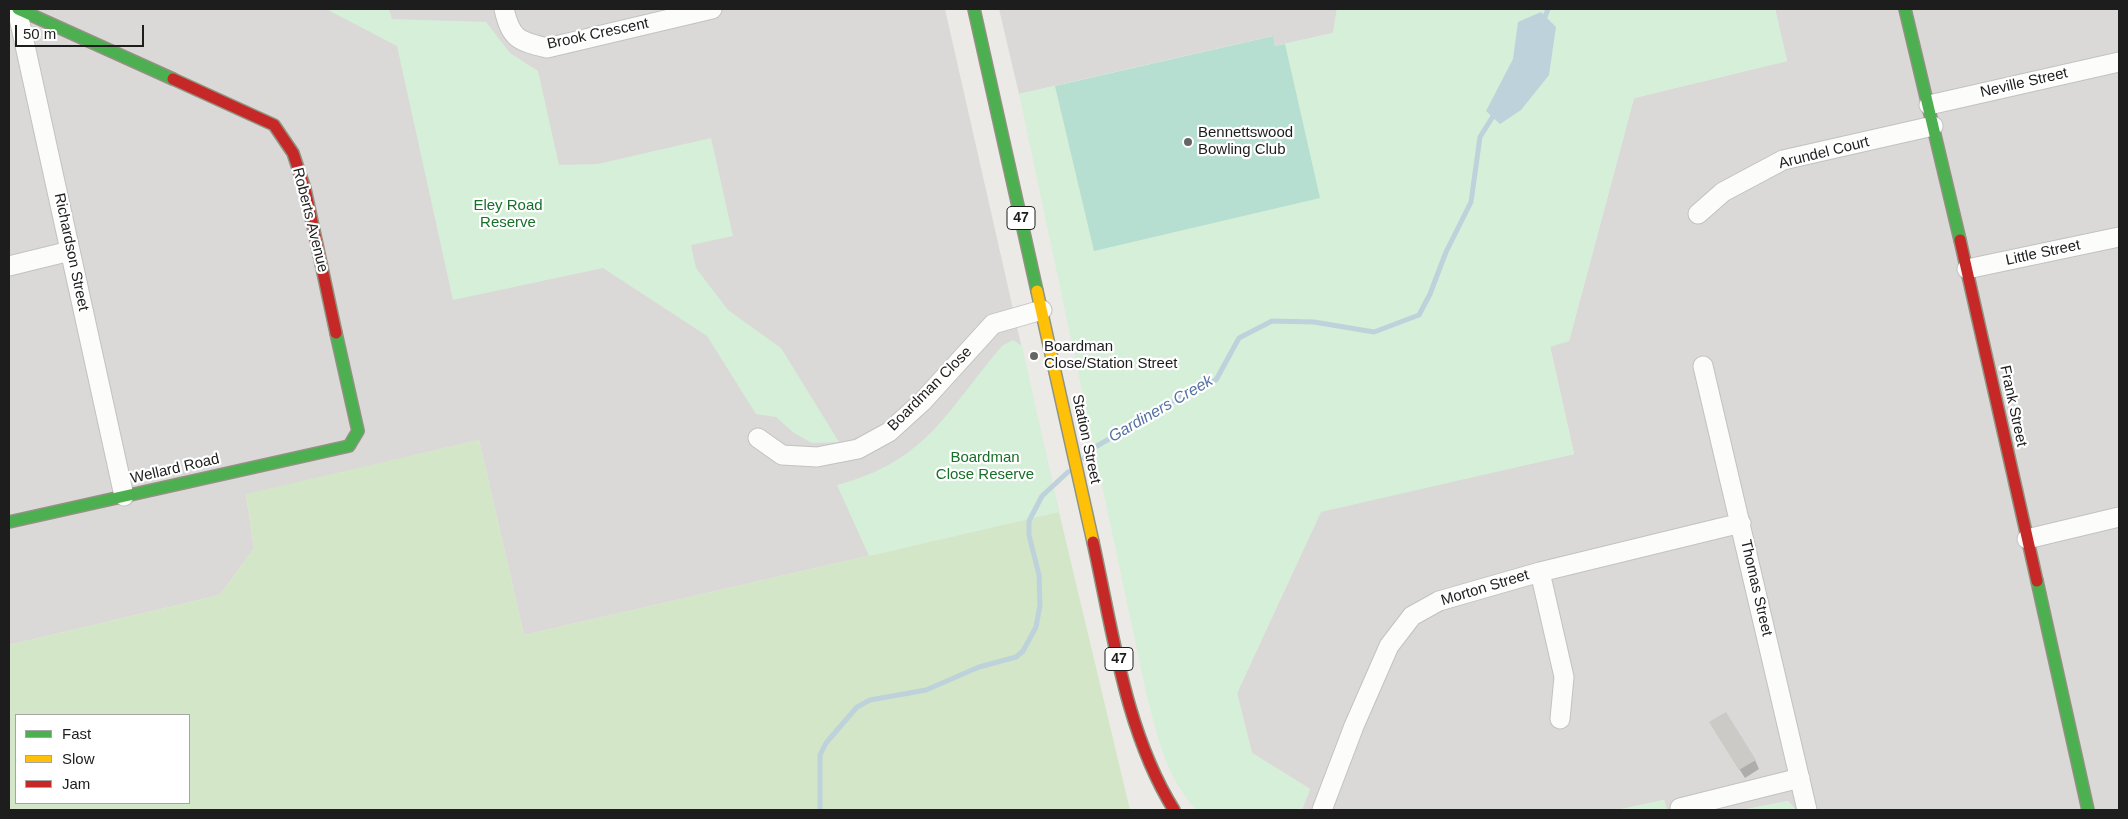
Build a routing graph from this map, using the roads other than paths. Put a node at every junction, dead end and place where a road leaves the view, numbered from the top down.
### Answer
1 (16, 9) edge
2 (504, 9) edge
3 (712, 9) edge
4 (974, 9) edge
5 (1905, 9) edge
6 (9, 10) edge
7 (2119, 62) edge
8 (1929, 105) junction
9 (1933, 126) junction
10 (1698, 214) dead end
11 (2119, 237) edge
12 (70, 251) junction
13 (9, 266) edge
14 (1967, 270) junction
15 (1042, 310) junction
16 (1703, 366) dead end
17 (758, 438) dead end
18 (348, 446) joint
19 (124, 496) junction
20 (2119, 517) edge
21 (9, 522) edge
22 (1741, 523) junction
23 (2027, 539) junction
24 (1540, 572) junction
25 (1560, 719) dead end
26 (1800, 778) junction
27 (1680, 808) dead end
28 (1174, 810) edge
29 (1322, 810) edge
30 (1807, 810) edge
31 (2088, 810) edge

1 - 6 street
1 - 12 street, Richardson Street
1 - 18 street, Roberts Avenue
2 - 3 street, Brook Crescent
4 - 15 street, Station Street / 47
5 - 8 street, Frank Street
7 - 8 street, Neville Street
8 - 9 street, Frank Street
9 - 10 street, Arundel Court
9 - 14 street, Frank Street
11 - 14 street, Little Street
12 - 13 street
12 - 19 street, Richardson Street
14 - 23 street, Frank Street
15 - 17 street, Boardman Close
15 - 28 street, Station Street / 47
16 - 22 street, Thomas Street
18 - 19 street, Wellard Road
19 - 21 street, Wellard Road
20 - 23 street
22 - 24 street, Morton Street
22 - 26 street, Thomas Street
23 - 31 street, Frank Street
24 - 25 street
24 - 29 street, Morton Street
26 - 27 street
26 - 30 street, Thomas Street

